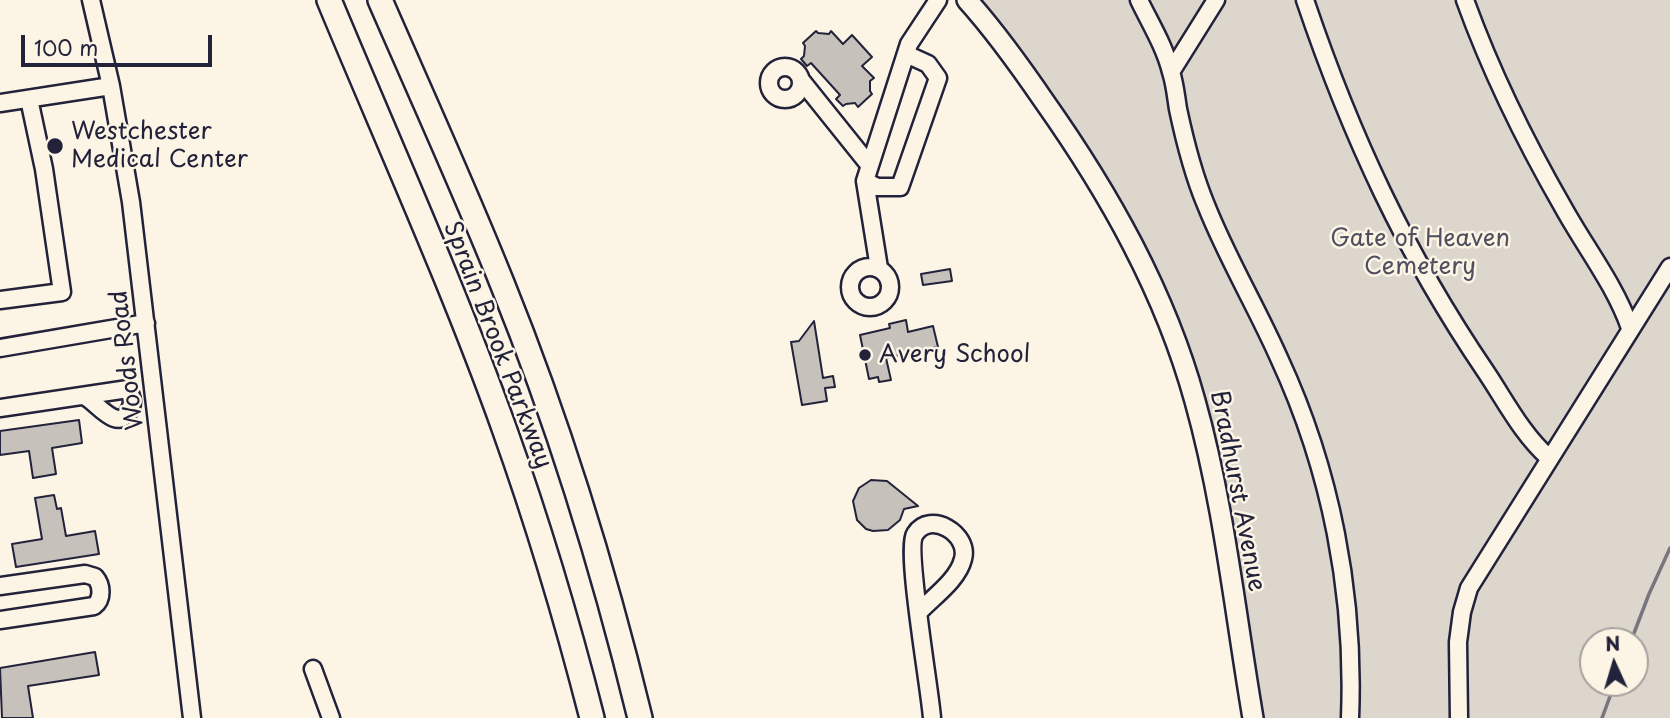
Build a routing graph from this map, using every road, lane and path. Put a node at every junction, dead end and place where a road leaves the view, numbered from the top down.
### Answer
1 (91, 0) edge
2 (329, 0) edge
3 (380, 0) edge
4 (938, 0) edge
5 (967, 0) edge
6 (1139, 0) edge
7 (1216, 0) edge
8 (1305, 0) edge
9 (1465, 0) edge
10 (906, 54) junction
11 (1171, 72) junction
12 (801, 80) dead end
13 (111, 86) junction
14 (30, 99) junction
15 (0, 103) edge
16 (867, 173) junction
17 (1670, 267) edge
18 (879, 268) dead end
19 (0, 300) edge
20 (146, 323) junction
21 (1630, 328) junction
22 (0, 348) edge
23 (84, 396) dead end
24 (0, 408) edge
25 (1549, 458) junction
26 (0, 586) edge
27 (919, 612) junction
28 (0, 620) edge
29 (313, 669) dead end
30 (192, 718) edge
31 (331, 718) edge
32 (592, 718) edge
33 (640, 718) edge
34 (932, 718) edge
35 (1253, 718) edge
36 (1350, 718) edge
37 (1459, 718) edge

1 - 13 street, Woods Road
2 - 32 highway, Sprain Brook Parkway
3 - 33 highway, Sprain Brook Parkway
4 - 10 street
5 - 35 main road, Bradhurst Avenue
6 - 11 street
7 - 11 street
8 - 25 street
9 - 21 street
10 - 16 street
10 - 16 street
11 - 36 street
12 - 16 street
13 - 14 street
13 - 20 street, Woods Road
14 - 15 street
14 - 19 street
16 - 18 street
17 - 21 street
20 - 22 street
20 - 30 street, Woods Road
21 - 25 street
23 - 24 street
25 - 37 street
26 - 28 street
27 - 27 street
27 - 34 street
29 - 31 street

